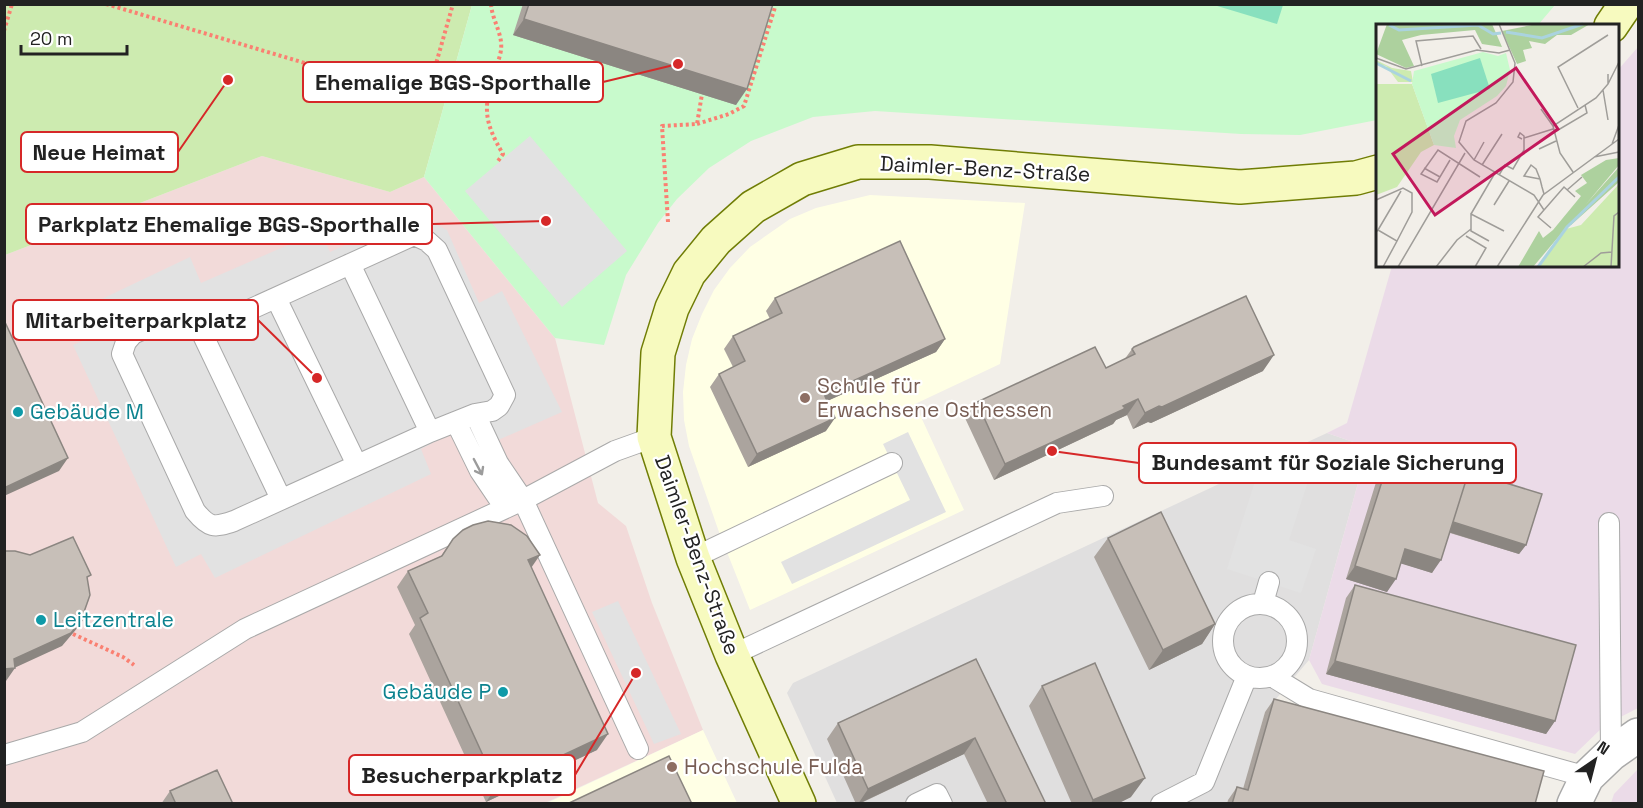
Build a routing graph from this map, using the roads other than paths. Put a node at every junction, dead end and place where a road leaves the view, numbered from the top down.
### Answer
1 (1626, 4) edge
2 (1612, 24) edge
3 (1376, 172) edge
4 (350, 264) junction
5 (276, 298) junction
6 (187, 316) junction
7 (475, 414) junction
8 (456, 422) junction
9 (430, 432) junction
10 (654, 437) junction
11 (892, 463) dead end
12 (357, 465) junction
13 (1103, 496) dead end
14 (281, 499) junction
15 (524, 500) junction
16 (505, 508) junction
17 (1609, 523) dead end
18 (693, 558) junction
19 (1269, 582) dead end
20 (1263, 603) junction
21 (732, 655) junction
22 (1247, 676) junction
23 (1273, 677) junction
24 (1638, 735) edge
25 (638, 749) dead end
26 (1611, 754) junction
27 (4, 755) edge
28 (1204, 782) junction
29 (1580, 790) edge
30 (799, 804) edge
31 (916, 804) edge
32 (942, 804) edge
33 (1161, 804) edge
34 (1203, 804) edge

1 - 2 street
3 - 10 street, Daimler-Benz-Straße
4 - 5 lane
4 - 7 lane
4 - 9 lane
5 - 6 lane
5 - 12 lane
6 - 14 lane
6 - 14 lane
7 - 8 lane
7 - 15 lane
8 - 9 lane
8 -> 16 lane
9 - 12 lane
10 - 15 lane
10 - 18 street, Daimler-Benz-Straße
11 - 18 lane
12 - 14 lane
13 - 21 lane
15 - 16 lane
15 - 25 lane
16 - 27 lane
17 - 26 lane
18 - 21 street, Daimler-Benz-Straße
19 - 20 lane
20 - 22 lane
20 - 23 lane
21 - 30 street, Daimler-Benz-Straße
22 - 23 lane
22 - 28 lane
23 - 29 lane
24 - 26 street
26 - 29 street
28 - 33 lane
28 - 34 lane
31 - 32 lane

